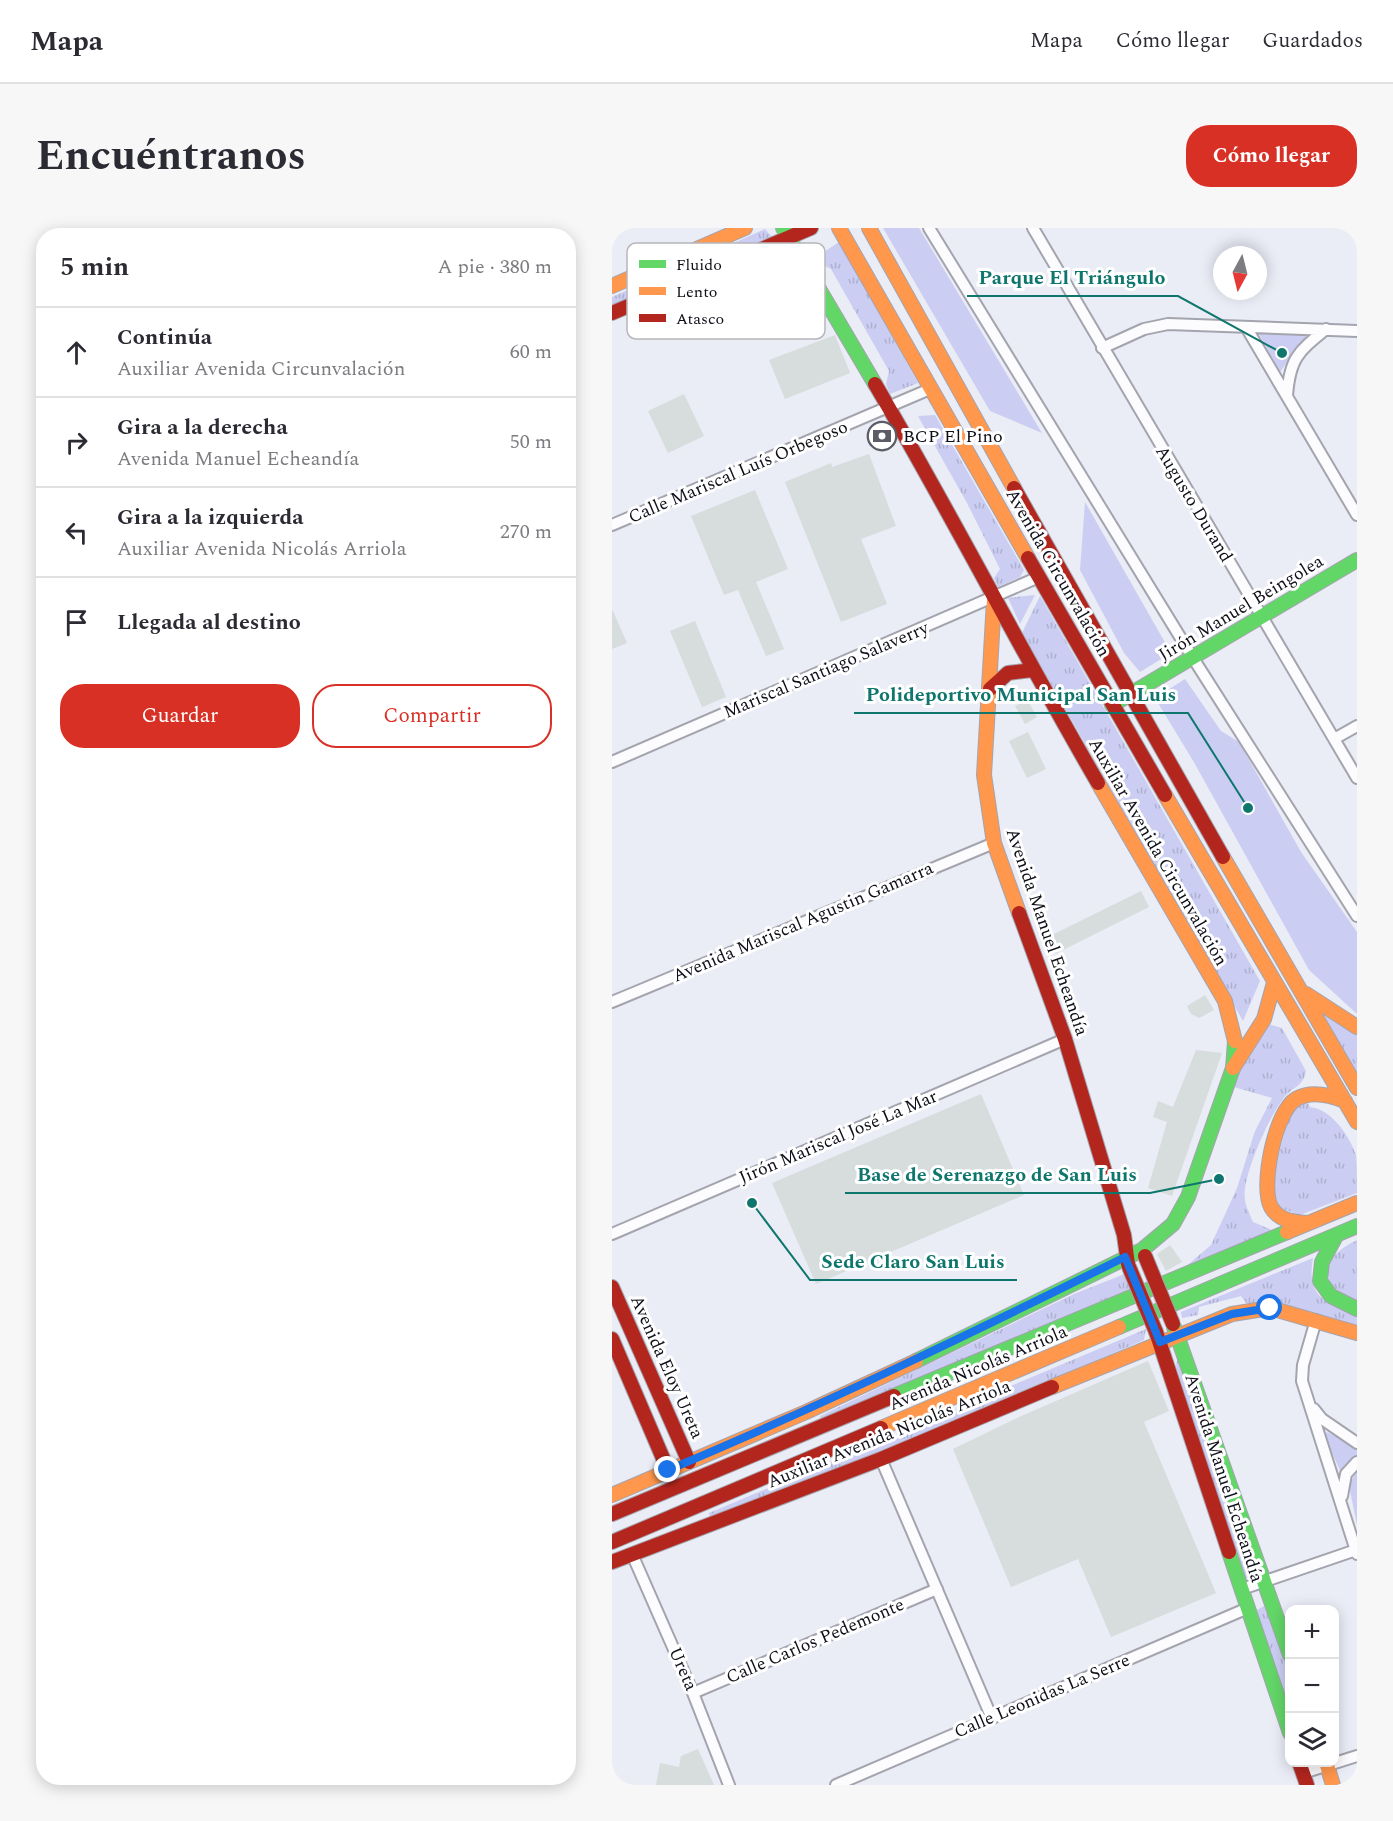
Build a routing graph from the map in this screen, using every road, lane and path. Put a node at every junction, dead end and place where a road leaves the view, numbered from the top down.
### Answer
1 (745, 228) edge
2 (811, 228) edge
3 (839, 228) edge
4 (869, 228) edge
5 (929, 228) edge
6 (1033, 228) edge
7 (786, 233) edge
8 (711, 243) edge
9 (764, 243) edge
10 (627, 279) edge
11 (612, 286) edge
12 (825, 299) edge
13 (627, 306) edge
14 (612, 313) edge
15 (1246, 327) junction
16 (1326, 329) junction
17 (1357, 331) edge
18 (1102, 348) junction
19 (930, 389) junction
20 (1287, 395) junction
21 (889, 408) junction
22 (1357, 515) edge
23 (612, 525) edge
24 (1357, 560) edge
25 (1039, 577) junction
26 (994, 598) junction
27 (1261, 617) junction
28 (1193, 658) junction
29 (1032, 670) junction
30 (990, 689) junction
31 (1129, 695) junction
32 (1112, 705) junction
33 (1357, 726) edge
34 (1334, 739) junction
35 (612, 762) edge
36 (1357, 778) edge
37 (994, 843) junction
38 (1357, 916) edge
39 (1274, 983) junction
40 (1295, 983) junction
41 (612, 1002) edge
42 (1357, 1027) edge
43 (1065, 1039) junction
44 (1233, 1068) junction
45 (1357, 1088) edge
46 (1345, 1101) junction
47 (1357, 1122) edge
48 (1357, 1203) edge
49 (1309, 1223) junction
50 (1357, 1226) edge
51 (612, 1234) edge
52 (1124, 1235) junction
53 (1336, 1236) junction
54 (1143, 1253) junction
55 (1127, 1262) junction
56 (612, 1287) edge
57 (1357, 1309) edge
58 (617, 1313) edge
59 (1316, 1320) junction
60 (1175, 1329) junction
61 (1357, 1333) edge
62 (1158, 1337) junction
63 (612, 1339) edge
64 (1309, 1402) junction
65 (666, 1410) junction
66 (646, 1418) junction
67 (1357, 1443) edge
68 (881, 1459) junction
69 (689, 1462) junction
70 (1357, 1462) edge
71 (668, 1470) junction
72 (612, 1495) edge
73 (1342, 1503) junction
74 (612, 1514) edge
75 (612, 1542) edge
76 (1356, 1552) edge
77 (632, 1554) junction
78 (612, 1562) edge
79 (1265, 1583) junction
80 (937, 1589) junction
81 (1242, 1589) junction
82 (1248, 1608) junction
83 (1285, 1641) edge
84 (693, 1693) junction
85 (991, 1716) junction
86 (1285, 1718) edge
87 (1357, 1756) edge
88 (1339, 1761) edge
89 (1318, 1767) edge
90 (1327, 1767) edge
91 (1303, 1773) edge
92 (729, 1785) edge
93 (836, 1785) edge
94 (1333, 1785) edge

1 - 8 street
2 - 7 street
3 - 19 street, Avenida Circunvalación
4 - 31 street, Avenida Circunvalación
5 - 28 street
6 - 18 street, Augusto Durand
7 - 9 street
10 - 11 street
12 - 21 street, Auxiliar Avenida Circunvalación
13 - 14 street
15 - 16 street
15 - 18 street
15 - 20 street
16 - 17 street
16 - 20 street
18 - 27 street, Augusto Durand
19 - 21 street, Calle Mariscal Luís Orbegoso
19 - 25 street, Avenida Circunvalación
20 - 22 street
21 - 23 street, Calle Mariscal Luís Orbegoso
21 - 26 street, Auxiliar Avenida Circunvalación
24 - 27 street, Jirón Manuel Beingolea
25 - 26 street, Mariscal Santiago Salaverry
25 - 32 street, Avenida Circunvalación
26 - 29 street, Auxiliar Avenida Circunvalación
26 - 30 street, Avenida Manuel Echeandía
26 - 35 street, Mariscal Santiago Salaverry
27 - 28 street, Jirón Manuel Beingolea
27 - 34 street, Augusto Durand
28 - 31 street, Jirón Manuel Beingolea
28 - 38 street
29 - 30 street
29 - 44 street, Auxiliar Avenida Circunvalación
30 - 37 street, Avenida Manuel Echeandía
31 - 32 street, Jirón Manuel Beingolea
31 - 40 street, Avenida Circunvalación
32 - 39 street, Avenida Circunvalación
33 - 34 street
34 - 36 street, Augusto Durand
37 - 41 street, Avenida Mariscal Agustin Gamarra
37 - 43 street, Avenida Manuel Echeandía
39 - 44 street
39 - 46 street, Avenida Circunvalación
40 - 42 street
40 - 45 street, Avenida Circunvalación
43 - 51 street, Jirón Mariscal José La Mar
43 - 52 street, Avenida Manuel Echeandía
44 - 54 street, Auxiliar Avenida Circunvalación
46 - 47 street, Avenida Circunvalación
46 - 49 street
48 - 49 street, Avenida Nicolás Arriola
49 - 74 street, Avenida Nicolás Arriola
50 - 53 street, Avenida Nicolás Arriola
52 - 54 street, Avenida Manuel Echeandía
52 - 55 street, Avenida Manuel Echeandía
53 - 57 street
53 - 75 street, Avenida Nicolás Arriola
54 - 55 street
54 - 60 street, Avenida Manuel Echeandía, bridge
55 - 62 street, Avenida Manuel Echeandía, bridge
55 - 69 street
56 - 58 street, Avenida Eloy Ureta
58 - 65 street, Avenida Eloy Ureta
59 - 60 street
59 - 61 street
59 - 64 street
60 - 62 street, Auxiliar Avenida Nicolás Arriola
60 - 79 street, Avenida Manuel Echeandía
62 - 68 street, Auxiliar Avenida Nicolás Arriola
62 - 81 street, Avenida Manuel Echeandía
63 - 66 street
64 - 67 street
64 - 73 street
65 - 66 street
65 - 69 street, Avenida Eloy Ureta
66 - 71 street
68 - 77 street, Auxiliar Avenida Nicolás Arriola
68 - 80 street
69 - 71 street
70 - 73 street
71 - 72 street
73 - 76 street
76 - 79 street
77 - 78 street, Auxiliar Avenida Nicolás Arriola
77 - 84 street, Ureta
79 - 81 street
79 - 83 street, Avenida Manuel Echeandía
80 - 84 street, Calle Carlos Pedemonte
80 - 85 street
81 - 82 street, Avenida Manuel Echeandía
82 - 85 street, Calle Leonidas La Serre
82 - 86 street, Avenida Manuel Echeandía
84 - 92 street, Ureta
85 - 93 street, Calle Leonidas La Serre
87 - 88 street
89 - 91 street
90 - 94 street

